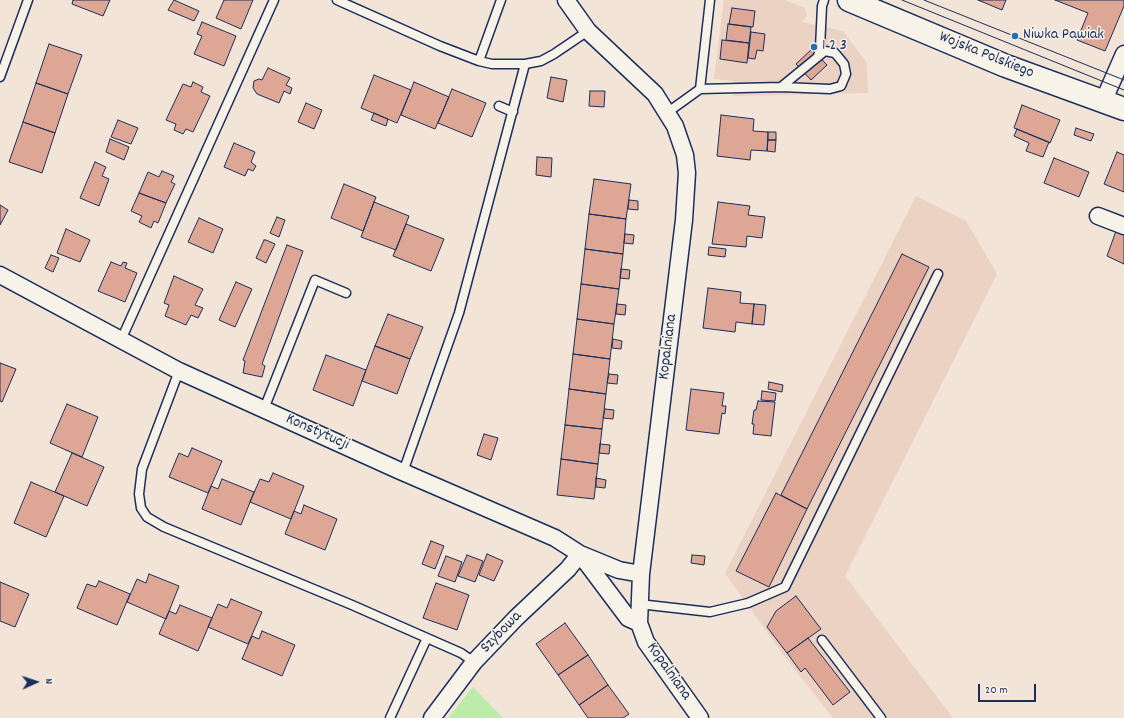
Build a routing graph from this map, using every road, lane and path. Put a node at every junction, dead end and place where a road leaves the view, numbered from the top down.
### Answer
1 (28, 0) edge
2 (274, 0) edge
3 (337, 0) edge
4 (501, 0) edge
5 (566, 0) edge
6 (710, 0) edge
7 (824, 0) edge
8 (849, 0) edge
9 (588, 31) junction
10 (1124, 54) edge
11 (818, 56) junction
12 (479, 61) junction
13 (526, 64) junction
14 (0, 77) edge
15 (781, 87) junction
16 (700, 89) junction
17 (1103, 102) junction
18 (499, 106) dead end
19 (1124, 109) edge
20 (513, 112) junction
21 (668, 112) junction
22 (1098, 216) dead end
23 (1124, 226) edge
24 (938, 274) dead end
25 (0, 275) edge
26 (346, 293) dead end
27 (121, 340) junction
28 (179, 371) junction
29 (264, 409) junction
30 (404, 472) junction
31 (580, 554) junction
32 (641, 574) junction
33 (639, 604) junction
34 (639, 623) junction
35 (427, 638) junction
36 (822, 640) dead end
37 (474, 662) junction
38 (390, 718) edge
39 (432, 718) edge
40 (700, 718) edge
41 (881, 718) edge

1 - 14 lane
2 - 27 lane
3 - 12 lane
4 - 12 lane
5 - 9 street, Kopalniana
6 - 16 lane
7 - 11 lane
8 - 17 main road, Wojska Polskiego
9 - 13 lane
9 - 21 street, Kopalniana
10 - 17 street
11 - 15 lane
11 - 15 lane
12 - 13 lane
13 - 20 lane
15 - 16 lane
16 - 21 lane
17 - 19 main road, Wojska Polskiego
18 - 20 lane
20 - 30 lane
21 - 32 street, Kopalniana
22 - 23 street
24 - 33 lane
25 - 27 street, Konstytucji
26 - 29 lane
27 - 28 street, Konstytucji
28 - 29 street, Konstytucji
28 - 35 lane
29 - 30 street, Konstytucji
30 - 31 street, Konstytucji
31 - 32 street, Konstytucji
31 - 34 street
31 - 37 street, Szybowa
32 - 33 street, Kopalniana
33 - 34 street, Kopalniana
34 - 40 street, Kopalniana
35 - 37 lane
35 - 38 lane
36 - 41 lane
37 - 39 street, Szybowa

